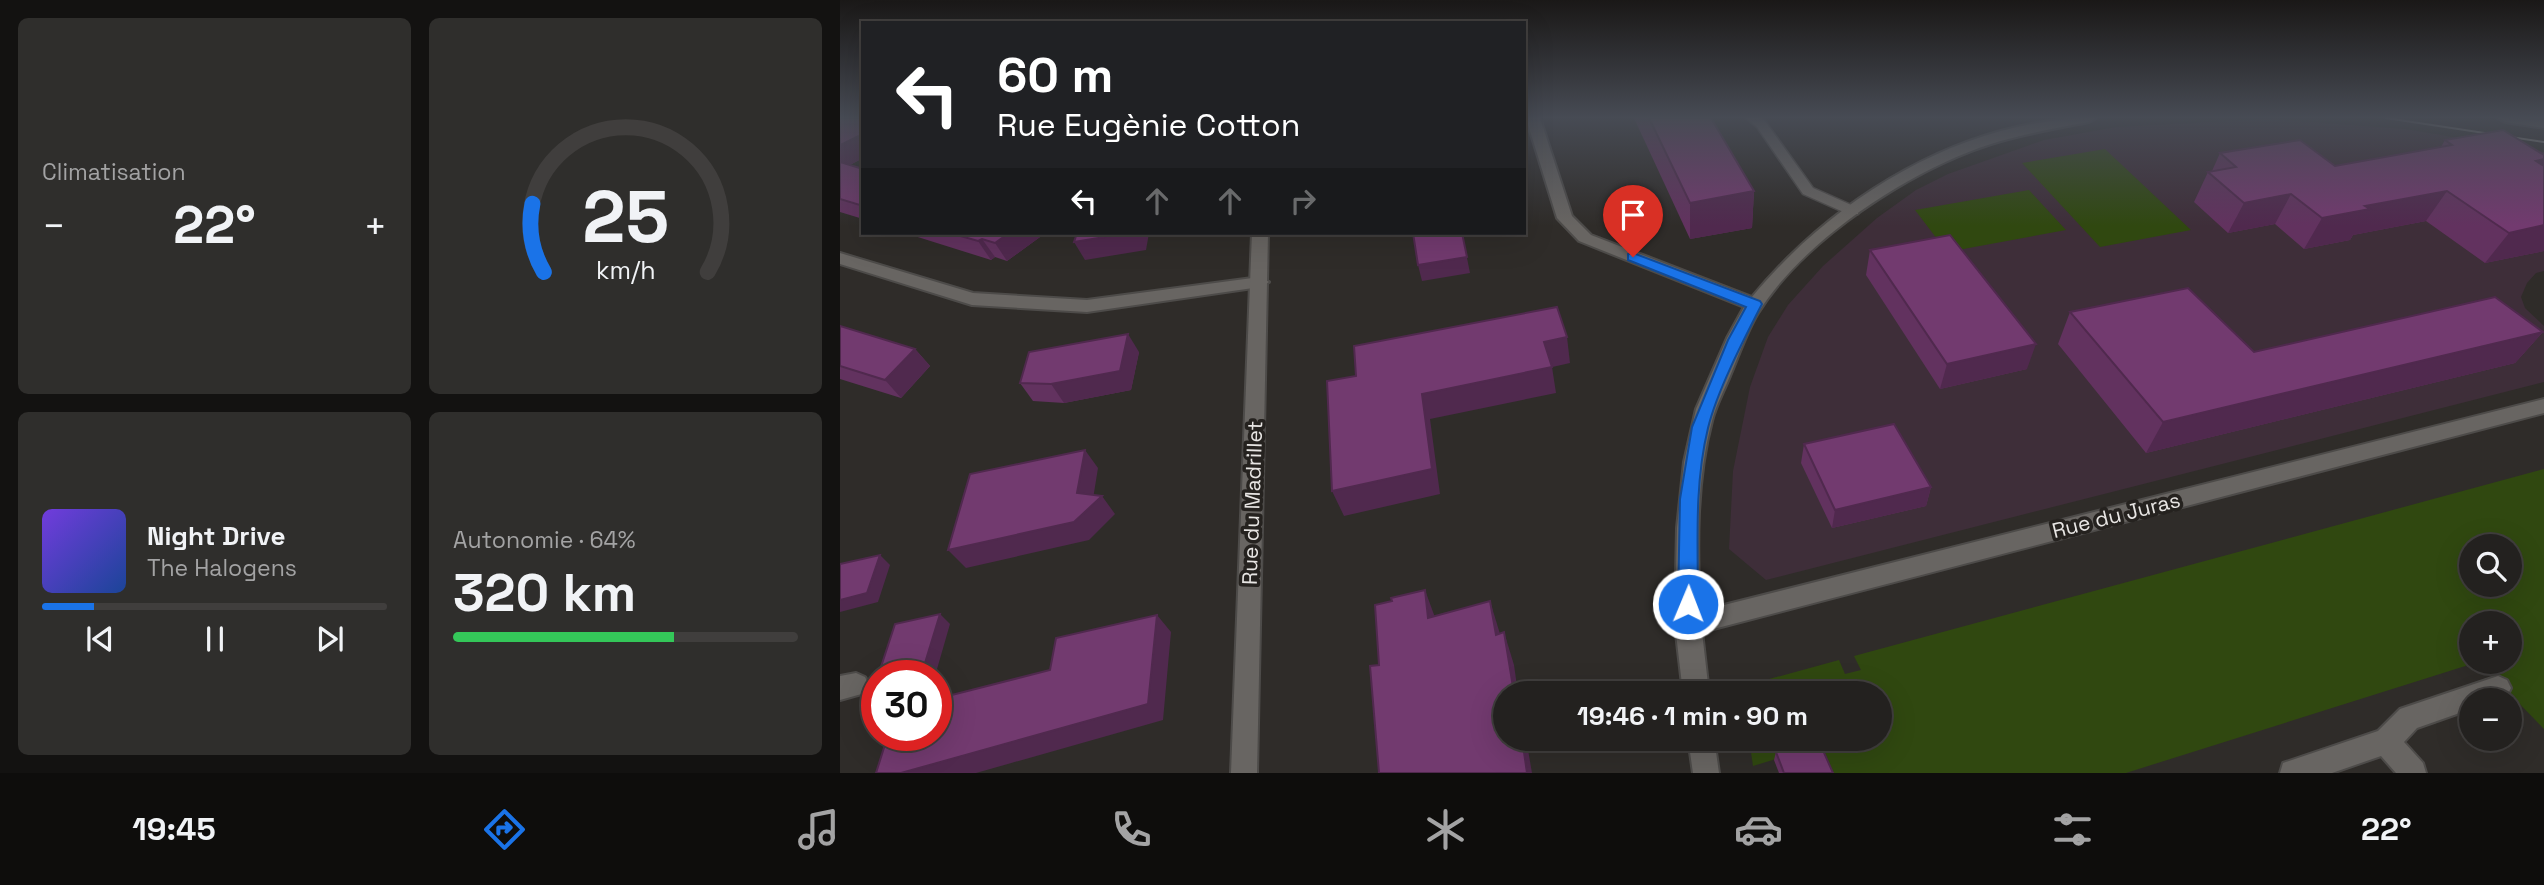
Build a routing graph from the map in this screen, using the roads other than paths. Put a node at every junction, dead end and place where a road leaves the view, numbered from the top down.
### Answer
1 (1545, 154) edge
2 (1782, 154) edge
3 (1953, 154) edge
4 (1853, 211) junction
5 (1260, 235) edge
6 (845, 264) edge
7 (1260, 282) junction
8 (1754, 304) junction
9 (2544, 406) edge
10 (1688, 625) junction
11 (1695, 681) edge
12 (2459, 701) edge
13 (2386, 741) junction
14 (1703, 751) edge
15 (1244, 773) edge
16 (1706, 773) edge
17 (2294, 773) edge
18 (2413, 773) edge

1 - 8 street
2 - 4 lane
3 - 4 street
4 - 8 street
5 - 7 street, Rue du Madrillet
6 - 7 street
7 - 15 street, Rue du Madrillet
8 - 10 street
9 - 10 street, Rue du Juras
10 - 11 street
12 - 13 street
13 - 17 street
13 - 18 street
14 - 16 street

